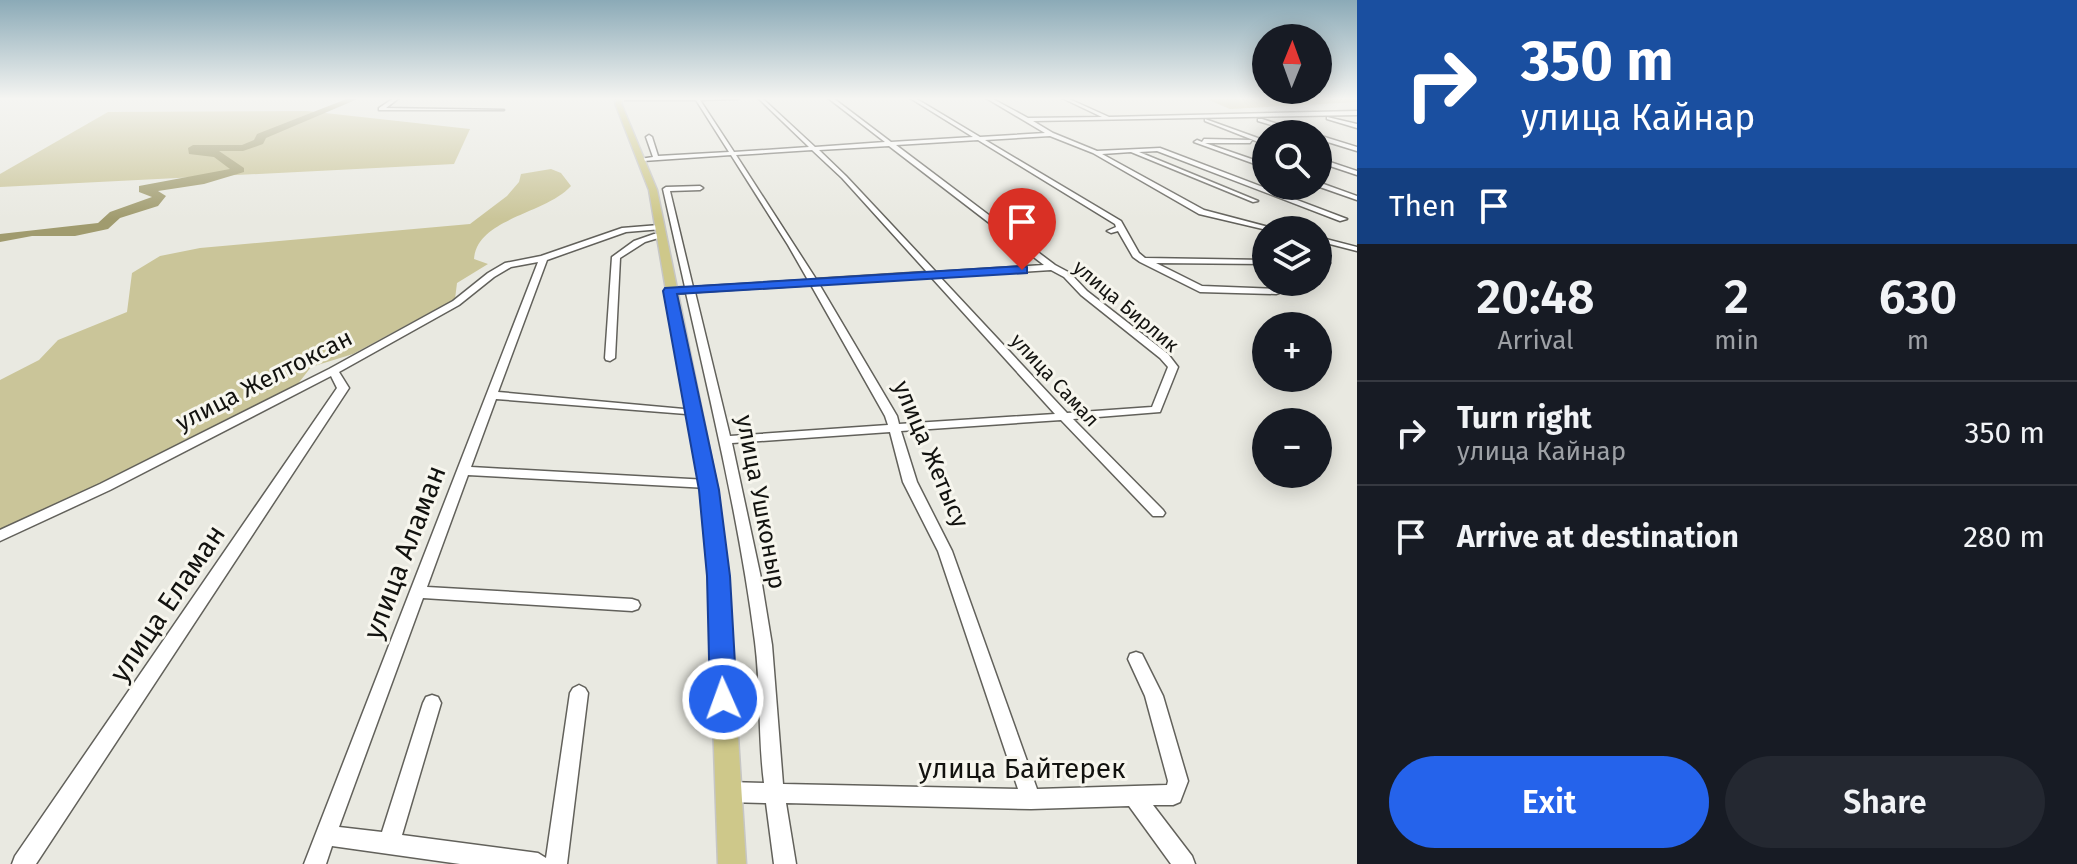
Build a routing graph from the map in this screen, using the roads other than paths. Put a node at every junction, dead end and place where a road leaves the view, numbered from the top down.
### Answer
1 (638, 138) edge
2 (649, 138) edge
3 (723, 138) edge
4 (802, 138) edge
5 (884, 138) edge
6 (974, 138) edge
7 (979, 138) edge
8 (1062, 138) edge
9 (1332, 141) edge
10 (1252, 142) edge
11 (892, 144) junction
12 (813, 149) junction
13 (1357, 149) edge
14 (1131, 151) junction
15 (1095, 152) junction
16 (733, 154) junction
17 (650, 159) junction
18 (1252, 161) edge
19 (1332, 165) edge
20 (1357, 173) edge
21 (700, 188) dead end
22 (1332, 189) edge
23 (1357, 198) edge
24 (1255, 201) dead end
25 (1343, 219) dead end
26 (1252, 224) edge
27 (660, 232) junction
28 (1332, 243) edge
29 (1357, 249) edge
30 (543, 258) junction
31 (1143, 260) junction
32 (1252, 262) edge
33 (1052, 267) junction
34 (934, 277) junction
35 (815, 284) junction
36 (691, 290) junction
37 (1252, 290) edge
38 (670, 291) junction
39 (610, 358) dead end
40 (333, 371) junction
41 (491, 395) junction
42 (695, 413) junction
43 (1065, 418) junction
44 (894, 430) junction
45 (725, 440) junction
46 (462, 471) junction
47 (708, 484) junction
48 (1158, 513) dead end
49 (0, 536) edge
50 (416, 592) junction
51 (632, 605) dead end
52 (1136, 659) dead end
53 (579, 693) dead end
54 (432, 703) dead end
55 (727, 792) junction
56 (775, 792) junction
57 (1134, 796) junction
58 (1031, 799) junction
59 (325, 835) junction
60 (389, 844) junction
61 (23, 864) edge
62 (315, 864) edge
63 (538, 864) edge
64 (556, 864) edge
65 (732, 864) edge
66 (785, 864) edge
67 (1184, 864) edge

1 - 17 main road
2 - 17 street
3 - 16 street, улица Жетысу
4 - 12 street, улица Самал
5 - 11 street, улица Бирлик
6 - 11 street
7 - 31 street
8 - 15 street
9 - 13 street
10 - 18 street
11 - 12 street
11 - 33 street, улица Бирлик
12 - 16 street
12 - 34 street, улица Самал
14 - 15 street
14 - 24 street
14 - 25 street
15 - 26 street
16 - 17 street
16 - 35 street, улица Жетысу
17 - 27 main road
19 - 20 street
21 - 36 street, улица Ушконыр
22 - 23 street
27 - 30 street, улица Желтоксан
27 - 38 main road
27 - 39 street
28 - 29 street
30 - 40 street, улица Желтоксан
30 - 41 street, улица Аламан
31 - 32 street
31 - 37 street
33 - 34 street
33 - 43 street, улица Бирлик
34 - 35 street
34 - 43 street, улица Самал
35 - 36 street
35 - 44 street, улица Жетысу
36 - 38 street
36 - 45 street, улица Ушконыр
38 - 42 main road
40 - 49 street, улица Желтоксан
40 - 61 street, улица Еламан
41 - 42 street
41 - 46 street, улица Аламан
42 - 47 main road
43 - 44 street
43 - 48 street, улица Самал
44 - 45 street
44 - 58 street, улица Жетысу
45 - 56 street, улица Ушконыр
46 - 47 street
46 - 50 street, улица Аламан
47 - 55 main road
50 - 51 street
50 - 59 street, улица Аламан
52 - 57 street, улица Байтерек
53 - 64 street
54 - 60 street
55 - 56 street, улица Байтерек
55 - 65 main road
56 - 58 street, улица Байтерек
56 - 66 street, улица Ушконыр
57 - 58 street, улица Байтерек
57 - 67 street
59 - 60 street
59 - 62 street, улица Аламан
60 - 63 street

